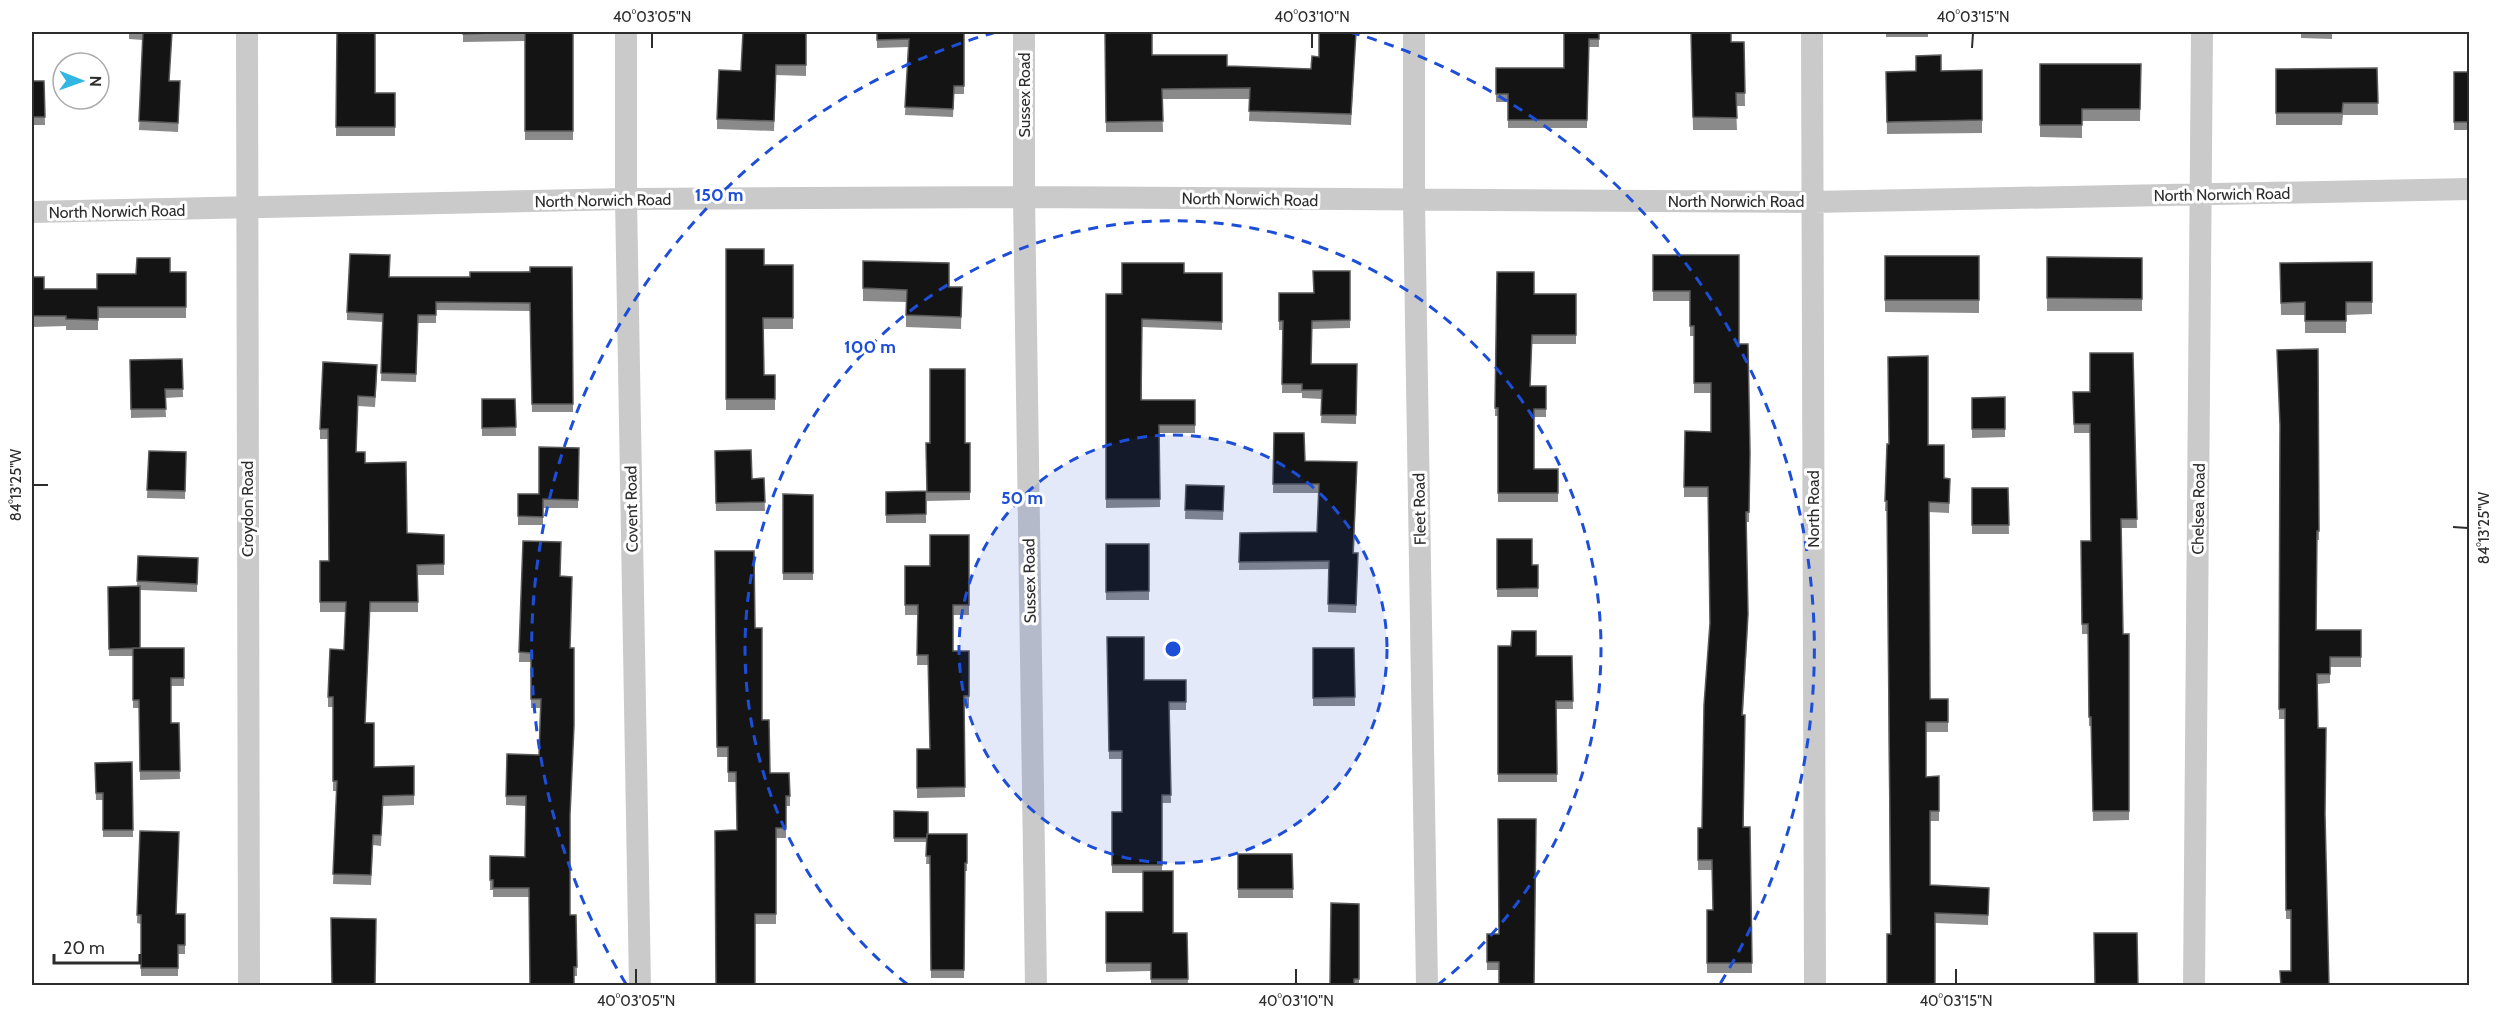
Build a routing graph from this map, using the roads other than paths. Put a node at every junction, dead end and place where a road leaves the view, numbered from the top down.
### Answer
1 (247, 32) edge
2 (626, 32) edge
3 (1024, 32) edge
4 (1414, 32) edge
5 (1812, 32) edge
6 (2202, 32) edge
7 (2469, 189) edge
8 (2201, 195) junction
9 (1024, 197) junction
10 (626, 198) junction
11 (1414, 201) junction
12 (1812, 202) junction
13 (246, 209) junction
14 (32, 212) edge
15 (249, 986) edge
16 (640, 986) edge
17 (1036, 986) edge
18 (1427, 986) edge
19 (1815, 986) edge
20 (2194, 986) edge

1 - 13 street, Croydon Road
2 - 10 street, Covent Road
3 - 9 street, Sussex Road
4 - 11 street, Fleet Road
5 - 12 street, North Road
6 - 8 street, Chelsea Road
7 - 8 street, North Norwich Road
8 - 12 street, North Norwich Road
8 - 20 street, Chelsea Road
9 - 10 street, North Norwich Road
9 - 11 street, North Norwich Road
9 - 17 street, Sussex Road
10 - 13 street, North Norwich Road
10 - 16 street, Covent Road
11 - 12 street, North Norwich Road
11 - 18 street, Fleet Road
12 - 19 street, North Road
13 - 14 street, North Norwich Road
13 - 15 street, Croydon Road

